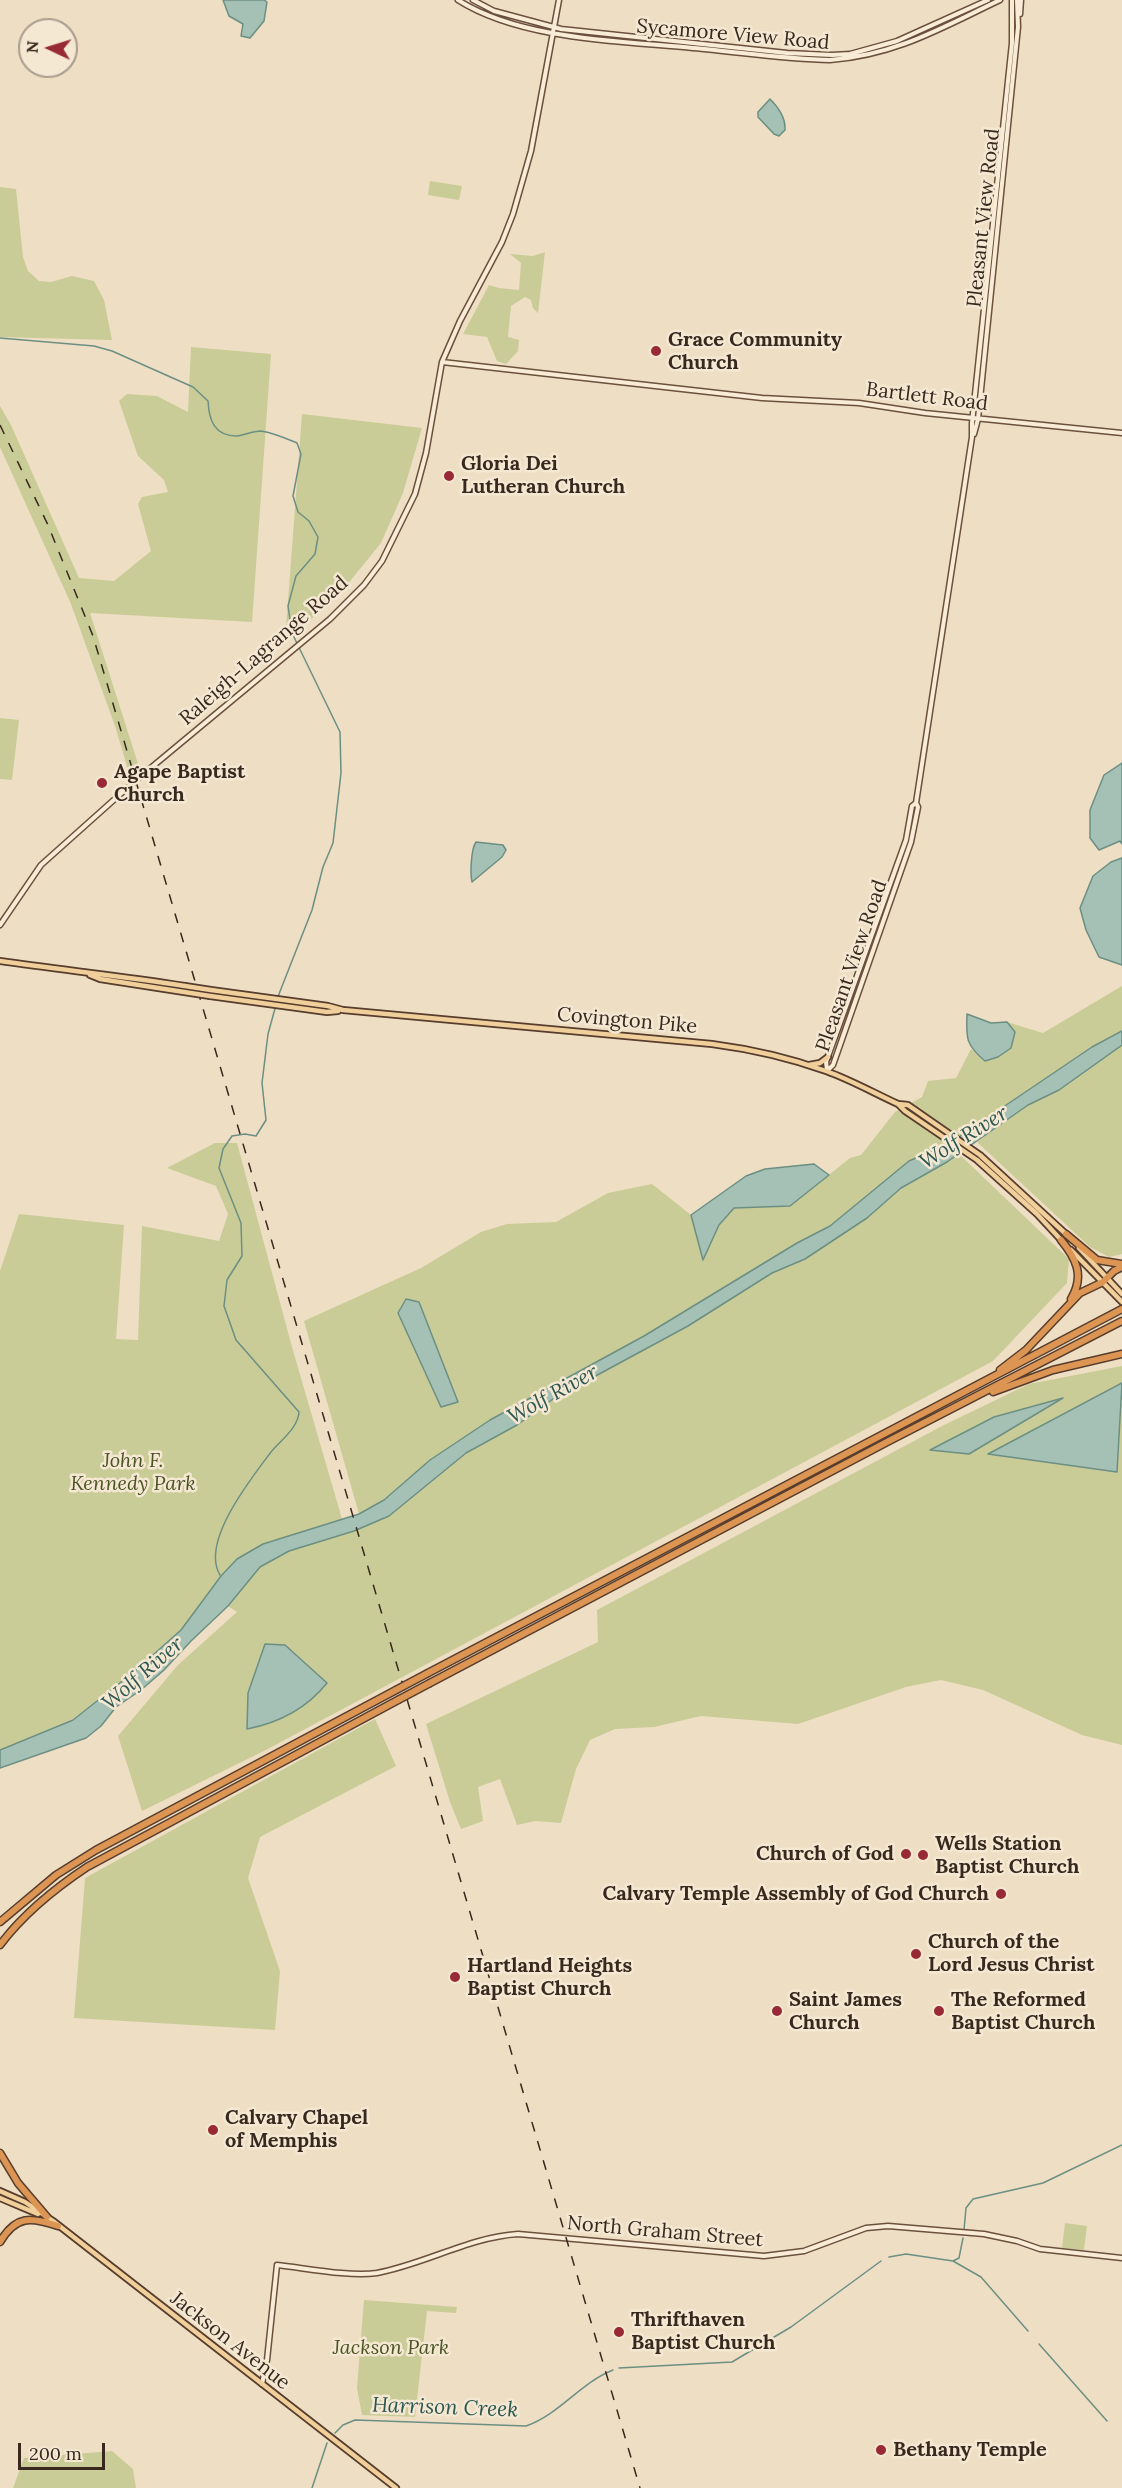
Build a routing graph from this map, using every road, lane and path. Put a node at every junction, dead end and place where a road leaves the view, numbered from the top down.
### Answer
1 (458, 0) edge
2 (473, 0) edge
3 (559, 0) edge
4 (988, 0) edge
5 (1000, 0) edge
6 (1012, 0) edge
7 (1019, 0) edge
8 (507, 15) junction
9 (506, 21) junction
10 (528, 23) junction
11 (554, 27) junction
12 (928, 27) junction
13 (552, 33) junction
14 (931, 33) junction
15 (1005, 132) junction
16 (442, 362) junction
17 (972, 418) junction
18 (978, 419) junction
19 (1122, 433) edge
20 (972, 437) junction
21 (916, 803) junction
22 (878, 918) junction
23 (884, 920) junction
24 (0, 925) edge
25 (0, 961) edge
26 (838, 1032) junction
27 (843, 1035) junction
28 (828, 1057) junction
29 (806, 1065) junction
30 (826, 1071) junction
31 (1012, 1187) junction
32 (1066, 1234) junction
33 (1061, 1240) junction
34 (1122, 1265) edge
35 (1105, 1280) junction
36 (1122, 1294) edge
37 (1122, 1302) edge
38 (1068, 1305) junction
39 (1122, 1309) edge
40 (1122, 1321) edge
41 (1122, 1354) edge
42 (980, 1384) junction
43 (951, 1409) junction
44 (37, 1890) junction
45 (0, 1922) edge
46 (16, 1926) junction
47 (0, 1928) edge
48 (0, 1945) edge
49 (0, 1950) edge
50 (0, 2153) edge
51 (0, 2191) edge
52 (0, 2198) edge
53 (46, 2217) junction
54 (58, 2226) junction
55 (0, 2242) edge
56 (1122, 2258) edge
57 (262, 2384) junction
58 (396, 2488) edge

1 - 9 main road, Sycamore View Road
2 - 8 main road, Sycamore View Road
3 - 11 main road, Raleigh-Lagrange Road
4 - 12 main road, Sycamore View Road
5 - 14 main road, Sycamore View Road
6 - 15 main road, Pleasant View Road
7 - 15 main road, Pleasant View Road
8 - 9 main road
8 - 10 main road, Sycamore View Road
9 - 10 main road, Sycamore View Road
10 - 11 main road, Sycamore View Road
10 - 13 main road, Sycamore View Road
11 - 12 main road, Sycamore View Road
11 - 13 main road, Raleigh-Lagrange Road
12 - 14 main road
13 - 14 main road, Sycamore View Road
13 - 16 main road, Raleigh-Lagrange Road
15 - 17 main road, Pleasant View Road
15 - 18 main road, Pleasant View Road
16 - 17 main road, Bartlett Road
16 - 24 main road, Raleigh-Lagrange Road
17 - 18 main road, Bartlett Road
17 - 20 main road, Pleasant View Road
18 - 19 main road, Bartlett Road
18 - 20 main road, Pleasant View Road
20 - 21 main road, Pleasant View Road
21 - 22 main road, Pleasant View Road
21 - 23 main road, Pleasant View Road
22 - 23 main road
22 - 26 main road, Pleasant View Road
23 - 27 main road, Pleasant View Road
25 - 29 main road, Covington Pike, bridge
26 - 27 main road
26 - 28 main road, Pleasant View Road
27 - 30 main road, Pleasant View Road
28 - 29 main road
28 - 30 main road, Pleasant View Road
29 - 30 main road, Covington Pike
30 - 31 main road, Covington Pike
31 - 32 main road, Covington Pike
31 - 33 main road, Covington Pike
32 - 34 highway
32 - 35 main road, Covington Pike
33 - 35 main road, Covington Pike
33 - 38 highway
34 - 35 highway
35 - 36 main road, Covington Pike
35 - 37 main road, Covington Pike
35 - 38 highway
38 - 42 highway
39 - 42 highway
40 - 43 highway
41 - 43 highway
42 - 44 highway, bridge
43 - 46 highway, bridge
44 - 45 highway
44 - 47 highway
46 - 48 highway
46 - 49 highway
50 - 53 highway
51 - 53 main road, Jackson Avenue
52 - 53 main road, Jackson Avenue
53 - 54 main road, Jackson Avenue
54 - 55 highway
54 - 57 main road, Jackson Avenue
56 - 57 main road, North Graham Street
57 - 58 main road, Jackson Avenue

